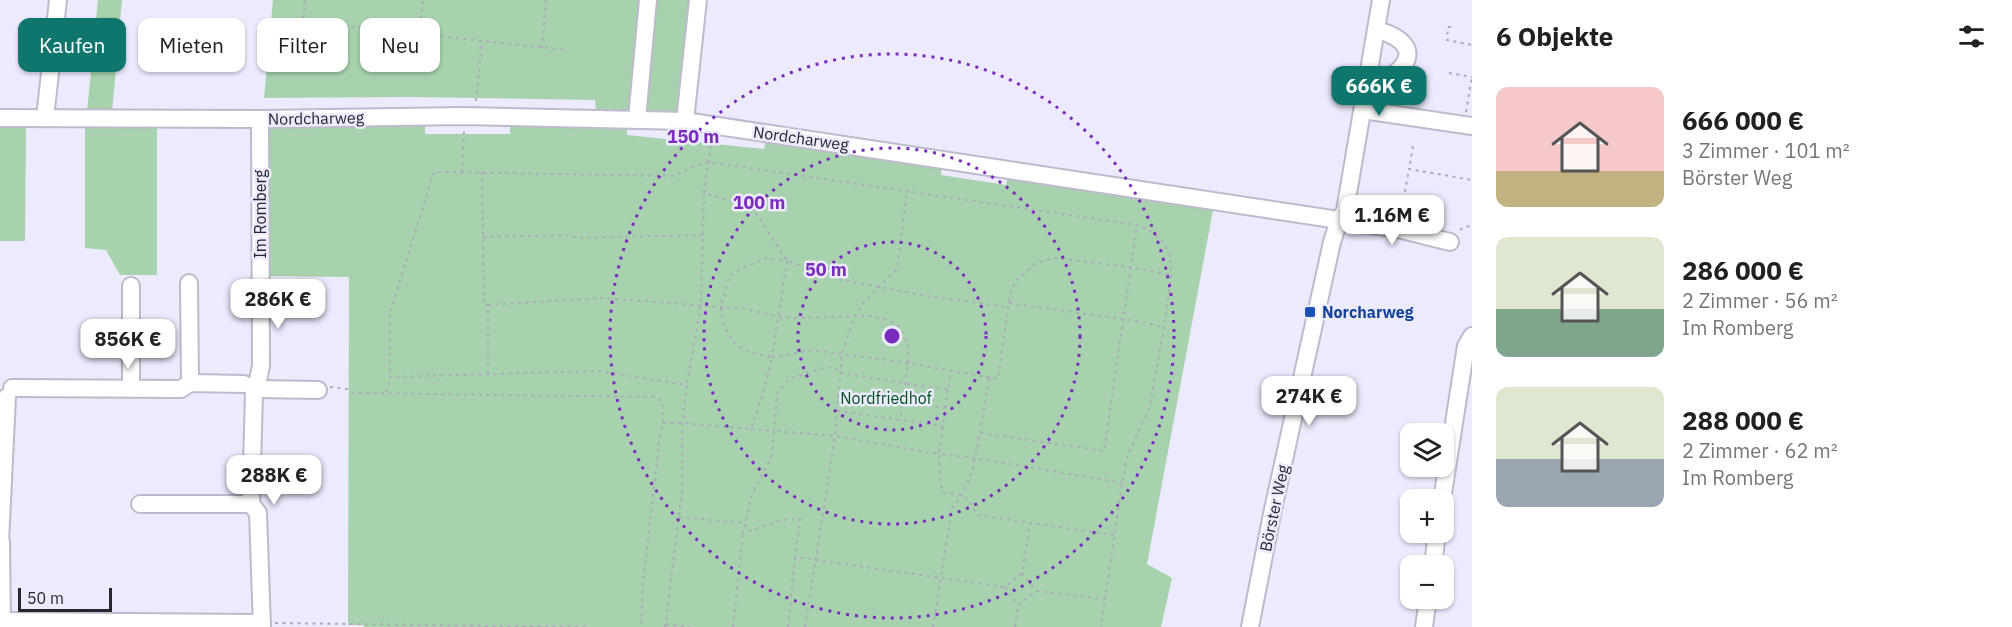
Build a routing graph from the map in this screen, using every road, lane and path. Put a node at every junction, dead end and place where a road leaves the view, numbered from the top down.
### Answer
1 (58, 0) edge
2 (305, 0) edge
3 (423, 0) edge
4 (546, 0) edge
5 (648, 0) edge
6 (698, 0) edge
7 (1381, 0) edge
8 (303, 18) edge
9 (421, 18) edge
10 (1451, 27) dead end
11 (1376, 30) junction
12 (440, 36) edge
13 (482, 41) junction
14 (1472, 45) edge
15 (542, 48) junction
16 (568, 50) dead end
17 (1449, 73) dead end
18 (1472, 76) edge
19 (1366, 93) junction
20 (1363, 110) junction
21 (469, 117) junction
22 (0, 118) edge
23 (45, 118) junction
24 (260, 119) junction
25 (637, 119) junction
26 (685, 121) junction
27 (715, 125) junction
28 (1468, 126) edge
29 (1413, 146) dead end
30 (708, 162) junction
31 (1409, 169) junction
32 (462, 172) junction
33 (482, 172) junction
34 (1472, 180) edge
35 (907, 192) junction
36 (704, 193) junction
37 (1340, 220) junction
38 (1137, 225) junction
39 (1398, 229) junction
40 (703, 235) junction
41 (483, 237) junction
42 (1450, 242) dead end
43 (787, 261) junction
44 (1130, 267) junction
45 (1171, 275) junction
46 (189, 283) dead end
47 (131, 285) dead end
48 (880, 288) junction
49 (1009, 303) junction
50 (701, 304) junction
51 (488, 305) junction
52 (721, 307) junction
53 (1008, 307) junction
54 (855, 316) junction
55 (780, 317) junction
56 (1124, 319) junction
57 (1164, 327) junction
58 (1472, 336) edge
59 (842, 353) junction
60 (772, 357) junction
61 (908, 363) junction
62 (840, 371) junction
63 (951, 371) junction
64 (488, 375) junction
65 (390, 377) junction
66 (989, 377) junction
67 (190, 383) junction
68 (904, 383) junction
69 (687, 385) junction
70 (253, 386) junction
71 (131, 388) junction
72 (6, 389) edge
73 (318, 390) joint
74 (948, 390) junction
75 (839, 392) junction
76 (385, 393) junction
77 (902, 401) junction
78 (946, 408) junction
79 (837, 411) junction
80 (900, 420) junction
81 (663, 423) junction
82 (682, 423) junction
83 (944, 426) junction
84 (751, 429) junction
85 (774, 431) junction
86 (980, 432) junction
87 (835, 435) junction
88 (939, 454) junction
89 (975, 458) junction
90 (1122, 483) junction
91 (1444, 489) edge
92 (963, 495) junction
93 (140, 504) dead end
94 (251, 504) junction
95 (679, 517) junction
96 (744, 523) junction
97 (1030, 524) junction
98 (743, 533) junction
99 (1114, 535) junction
100 (0, 542) edge
101 (795, 557) junction
102 (815, 559) junction
103 (1022, 573) junction
104 (940, 577) junction
105 (1005, 586) junction
106 (1036, 591) junction
107 (1104, 599) junction
108 (1018, 605) junction
109 (1426, 609) edge
110 (1, 623) edge
111 (262, 625) edge
112 (665, 625) edge
113 (590, 627) edge
114 (641, 627) edge
115 (690, 627) edge
116 (733, 627) edge
117 (788, 627) edge
118 (805, 627) edge
119 (933, 627) edge
120 (1015, 627) edge
121 (1101, 627) edge
122 (1250, 627) edge
123 (1424, 627) edge

1 - 23 street
2 - 8 path
3 - 9 path
4 - 15 path
5 - 25 street
6 - 26 street
7 - 11 street, Börster Weg
10 - 14 path
11 - 19 street, Börster Weg
11 - 19 street
12 - 13 path
13 - 15 path
13 - 21 path
15 - 16 path
17 - 18 path
18 - 28 path
19 - 20 street, Börster Weg
20 - 28 street
20 - 37 street, Börster Weg
21 - 24 street, Nordcharweg
21 - 25 street, Nordcharweg
21 - 32 path
22 - 23 street, Nordcharweg
23 - 24 street, Nordcharweg
24 - 70 street, Im Romberg
25 - 26 street, Nordcharweg
26 - 27 street, Nordcharweg
27 - 30 path
27 - 37 street, Nordcharweg
29 - 31 path
30 - 33 path
30 - 35 path
30 - 36 path
31 - 34 path
31 - 39 path
32 - 33 path
32 - 65 path
33 - 41 path
35 - 38 path
35 - 48 path
36 - 40 path
36 - 43 path
37 - 39 street, Nordcharweg
37 - 122 street, Börster Weg
38 - 44 path
38 - 45 path
39 - 42 street, Nordcharweg
40 - 41 path
40 - 50 path
41 - 51 path
43 - 48 path
43 - 52 path
43 - 55 path
44 - 45 path
44 - 49 path
44 - 56 path
45 - 57 path
46 - 67 street
47 - 71 street
48 - 53 path
48 - 54 path
49 - 53 path
49 - 56 path
50 - 51 path
50 - 52 path
50 - 69 path
51 - 64 path
52 - 55 path
52 - 60 path
53 - 66 path
54 - 55 path
54 - 59 path
54 - 61 path
55 - 60 path
56 - 57 path
56 - 86 path
57 - 90 path
58 - 91 street
59 - 60 path
59 - 61 path
59 - 62 path
60 - 84 path
61 - 63 path
61 - 68 path
62 - 68 path
62 - 75 path
62 - 85 path
63 - 66 path
63 - 74 path
64 - 65 path
64 - 69 path
65 - 76 path
66 - 86 path
67 - 70 street
67 - 71 street
68 - 74 path
68 - 77 path
69 - 82 path
70 - 73 street
70 - 94 street, Im Romberg
71 - 72 street
72 - 100 street
73 - 76 path
74 - 78 path
75 - 77 path
75 - 79 path
76 - 81 path
77 - 78 path
77 - 80 path
78 - 83 path
79 - 80 path
79 - 87 path
80 - 83 path
81 - 82 path
81 - 114 path
82 - 84 path
82 - 95 path
83 - 88 path
84 - 85 path
85 - 87 path
85 - 96 path
86 - 89 path
87 - 88 path
87 - 102 path
88 - 89 path
88 - 92 path
89 - 90 path
89 - 92 path
90 - 99 path
92 - 97 path
92 - 104 path
93 - 94 street
94 - 111 street, Im Romberg
95 - 96 path
95 - 112 path
96 - 98 path
97 - 99 path
97 - 103 path
98 - 101 path
98 - 116 path
99 - 107 path
100 - 110 street
101 - 102 path
101 - 117 path
102 - 104 path
102 - 118 path
103 - 105 path
103 - 106 path
104 - 105 path
104 - 119 path
105 - 108 path
106 - 107 path
106 - 108 path
107 - 121 path
108 - 120 path
109 - 123 street
110 - 111 street
111 - 113 path
112 - 115 path

